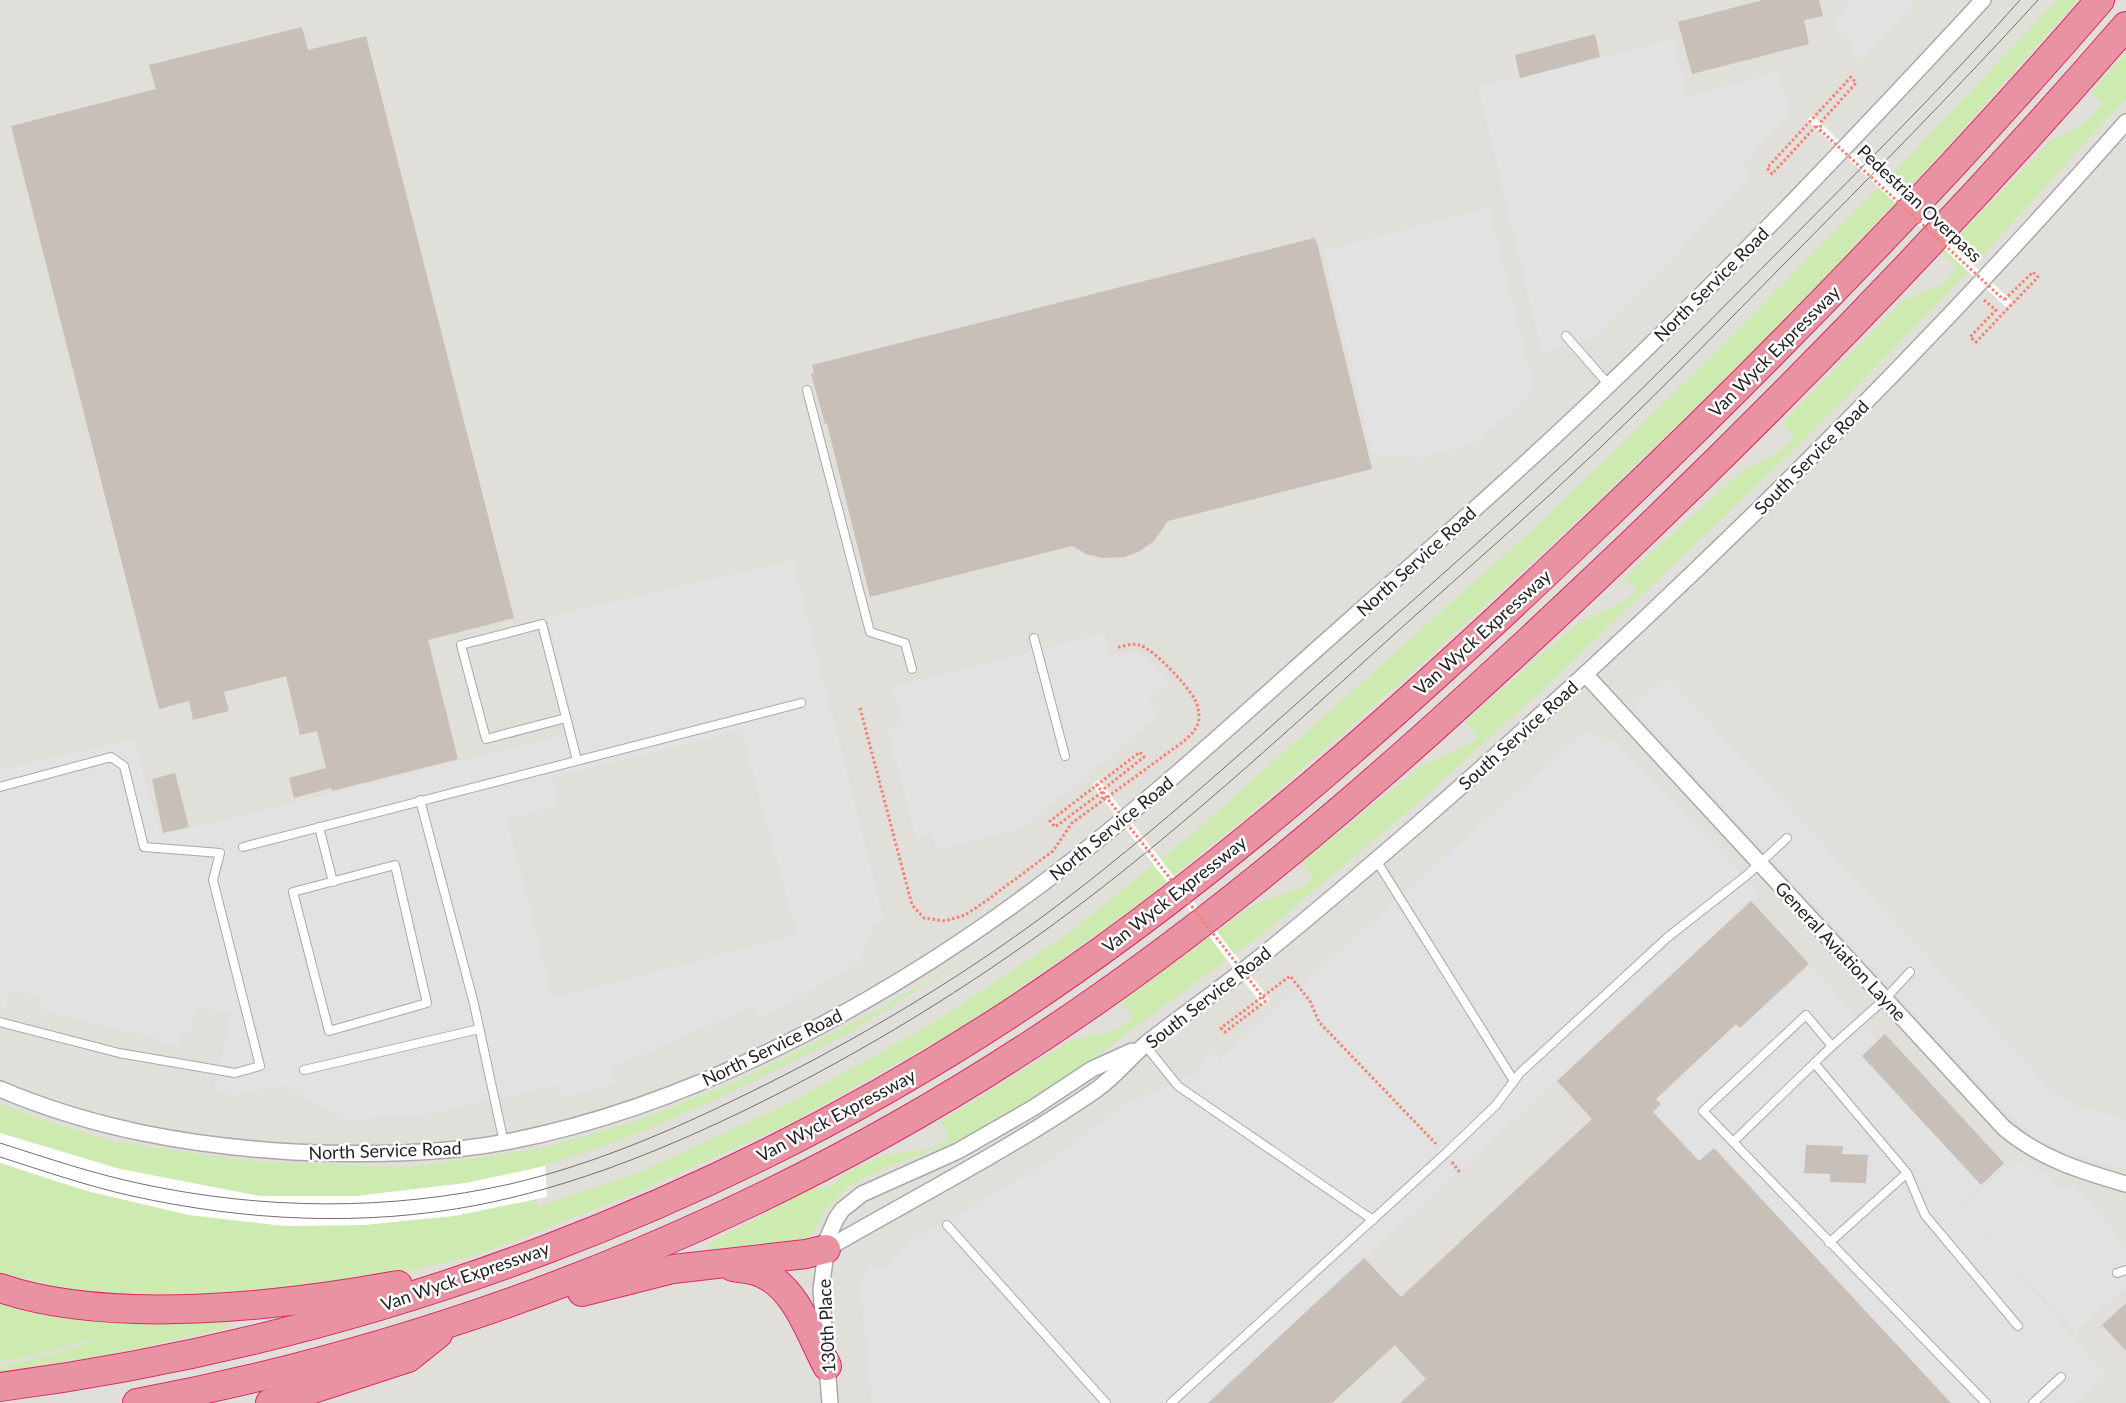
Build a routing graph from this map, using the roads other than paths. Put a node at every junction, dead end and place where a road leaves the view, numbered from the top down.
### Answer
1 (1983, 0) edge
2 (2100, 0) edge
3 (2126, 26) edge
4 (2126, 122) edge
5 (1566, 336) dead end
6 (1609, 385) junction
7 (806, 390) dead end
8 (1034, 638) dead end
9 (912, 668) dead end
10 (1585, 674) junction
11 (801, 703) dead end
12 (566, 718) junction
13 (1065, 756) dead end
14 (577, 760) junction
15 (0, 787) edge
16 (420, 800) junction
17 (319, 827) junction
18 (1786, 838) dead end
19 (243, 847) dead end
20 (1376, 860) junction
21 (1760, 864) junction
22 (333, 882) junction
23 (1910, 972) dead end
24 (1885, 999) junction
25 (0, 1022) edge
26 (479, 1029) junction
27 (1145, 1045) junction
28 (1832, 1046) junction
29 (1815, 1064) junction
30 (304, 1070) dead end
31 (1514, 1081) junction
32 (0, 1089) edge
33 (1733, 1142) junction
34 (504, 1143) junction
35 (1906, 1173) junction
36 (2126, 1184) edge
37 (1373, 1220) junction
38 (947, 1225) dead end
39 (1829, 1243) junction
40 (826, 1249) junction
41 (719, 1264) junction
42 (505, 1265) junction
43 (2126, 1270) edge
44 (2117, 1273) dead end
45 (0, 1288) edge
46 (482, 1312) junction
47 (453, 1322) junction
48 (2018, 1326) dead end
49 (827, 1366) junction
50 (2060, 1376) dead end
51 (0, 1387) edge
52 (137, 1403) edge
53 (270, 1403) edge
54 (830, 1403) edge
55 (1106, 1403) edge
56 (1171, 1403) edge
57 (1986, 1403) edge
58 (2033, 1403) edge

1 - 6 street, North Service Road
2 - 42 highway, Van Wyck Expressway
3 - 46 highway, Van Wyck Expressway
4 - 10 street, South Service Road
5 - 6 lane
6 - 34 street, North Service Road
7 - 9 lane
8 - 13 lane
10 - 20 street, South Service Road
10 - 21 street, General Aviation Layne
11 - 14 lane
12 - 12 lane
12 - 14 lane
14 - 16 lane
15 - 25 lane
16 - 17 lane
16 - 26 lane
17 - 19 lane
17 - 22 lane
18 - 21 lane
20 - 27 street, South Service Road
20 - 31 lane
21 - 24 street, General Aviation Layne
21 - 31 lane
22 - 22 lane
23 - 24 lane
24 - 28 lane
24 - 36 street, General Aviation Layne
26 - 30 lane
26 - 34 lane
27 - 37 lane
27 - 40 street, South Service Road
27 - 40 street, 130th Place
28 - 29 lane
28 - 33 lane
29 - 33 lane
29 - 35 lane
31 - 37 lane
32 - 34 street, North Service Road
33 - 39 lane
35 - 39 lane
35 - 48 lane
37 - 56 lane
38 - 55 lane
39 - 57 lane
40 - 41 highway
40 - 49 street, 130th Place
41 - 46 highway
41 - 49 highway
42 - 45 highway
42 - 51 highway, Van Wyck Expressway
43 - 44 lane
46 - 47 highway, Van Wyck Expressway
47 - 52 highway, Van Wyck Expressway
47 - 53 highway
49 - 54 street, 130th Place
50 - 58 lane

